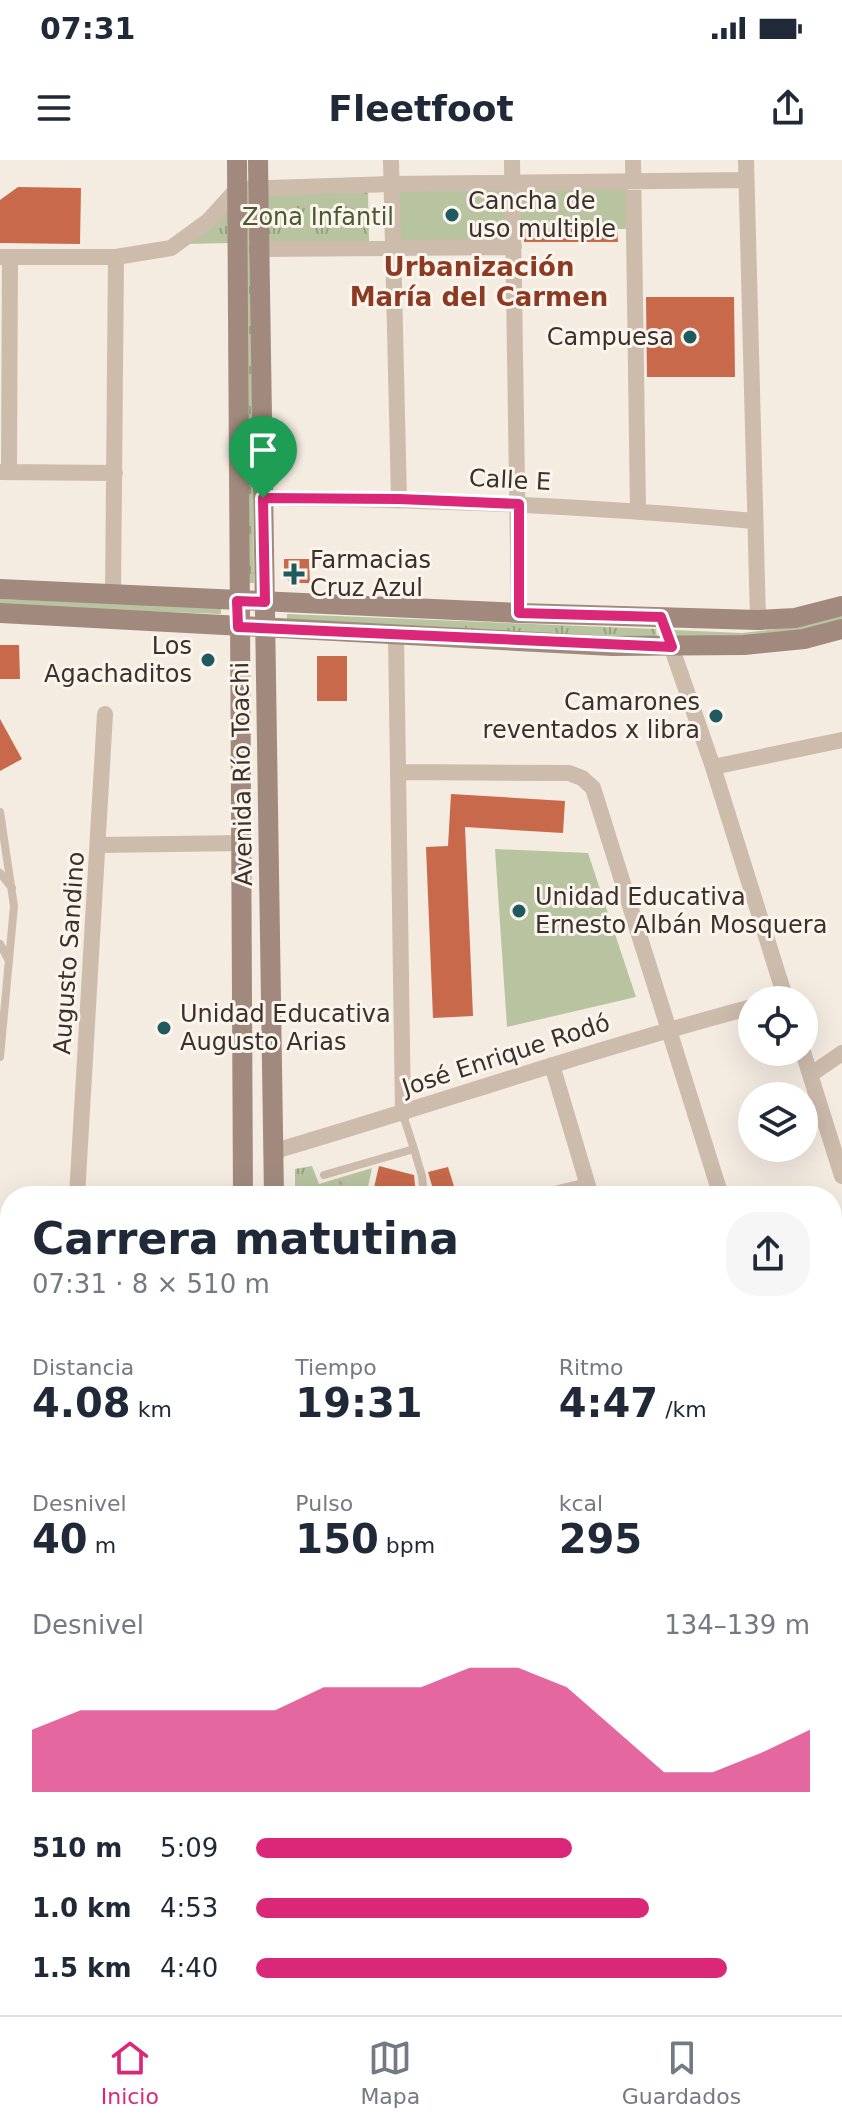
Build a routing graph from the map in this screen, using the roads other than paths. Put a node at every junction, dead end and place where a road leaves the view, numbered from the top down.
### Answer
1 (237, 160) edge
2 (258, 160) edge
3 (391, 160) edge
4 (512, 160) edge
5 (633, 160) edge
6 (746, 160) edge
7 (746, 180) junction
8 (634, 181) junction
9 (391, 184) junction
10 (513, 184) junction
11 (258, 188) junction
12 (237, 189) junction
13 (514, 247) junction
14 (393, 248) junction
15 (260, 249) junction
16 (116, 257) junction
17 (5, 258) edge
18 (4, 366) edge
19 (5, 472) edge
20 (115, 473) junction
21 (263, 498) junction
22 (399, 499) junction
23 (519, 504) junction
24 (638, 510) junction
25 (754, 521) junction
26 (0, 589) edge
27 (113, 595) junction
28 (237, 601) junction
29 (265, 602) junction
30 (842, 606) edge
31 (0, 613) edge
32 (519, 613) junction
33 (661, 617) junction
34 (758, 620) junction
35 (238, 627) junction
36 (265, 628) junction
37 (842, 629) edge
38 (396, 634) junction
39 (672, 647) junction
40 (105, 714) dead end
41 (842, 740) edge
42 (713, 767) junction
43 (400, 772) junction
44 (0, 812) edge
45 (243, 843) junction
46 (100, 845) junction
47 (0, 873) edge
48 (12, 889) junction
49 (0, 944) edge
50 (9, 959) junction
51 (779, 986) edge
52 (738, 1011) edge
53 (670, 1029) junction
54 (842, 1053) edge
55 (0, 1057) edge
56 (552, 1065) junction
57 (807, 1066) edge
58 (810, 1075) junction
59 (403, 1114) junction
60 (414, 1149) junction
61 (275, 1151) junction
62 (324, 1175) dead end
63 (842, 1176) edge
64 (78, 1186) edge
65 (243, 1186) edge
66 (274, 1186) edge
67 (423, 1186) edge
68 (588, 1186) edge
69 (718, 1186) edge

1 - 12 main road, Avenida Río Toachi
2 - 11 main road, Avenida Río Toachi
3 - 9 street
4 - 10 street
5 - 8 street
6 - 7 street
7 - 8 street
7 - 25 street
8 - 10 street
8 - 24 street
9 - 10 street
9 - 11 street
9 - 14 street
10 - 13 street
11 - 12 street
11 - 15 main road, Avenida Río Toachi
12 - 16 street
12 - 28 main road, Avenida Río Toachi
13 - 14 street
13 - 23 street
14 - 15 street
14 - 22 street
15 - 21 main road, Avenida Río Toachi
16 - 17 street
16 - 20 street
17 - 18 street
18 - 19 street
19 - 20 street
20 - 27 street
21 - 22 street, Calle E
21 - 29 main road, Avenida Río Toachi
22 - 23 street, Calle E
23 - 24 street, Calle E
23 - 32 street
24 - 25 street, Calle E
25 - 34 street
26 - 27 main road
27 - 28 main road
28 - 29 main road
28 - 35 main road, Avenida Río Toachi
29 - 32 main road
29 - 36 main road, Avenida Río Toachi
30 - 34 main road
31 - 35 main road
32 - 33 main road
33 - 34 main road
33 - 39 street
35 - 36 main road
35 - 45 main road, Avenida Río Toachi
36 - 38 main road
36 - 61 main road, Avenida Río Toachi
37 - 39 main road
38 - 39 main road
38 - 43 street
39 - 42 street
40 - 46 street, Augusto Sandino
41 - 42 street
42 - 51 street
43 - 53 street
43 - 59 street
44 - 48 lane
45 - 46 street
45 - 65 main road, Avenida Río Toachi
46 - 64 street, Augusto Sandino
47 - 48 lane
48 - 50 lane
49 - 50 lane
50 - 55 lane
52 - 53 street, José Enrique Rodó
53 - 56 street, José Enrique Rodó
53 - 69 street
54 - 58 street
56 - 59 street, José Enrique Rodó
56 - 68 street
57 - 58 street
58 - 63 street
59 - 60 lane
59 - 61 street, José Enrique Rodó
60 - 62 lane
60 - 67 lane
61 - 66 main road, Avenida Río Toachi

